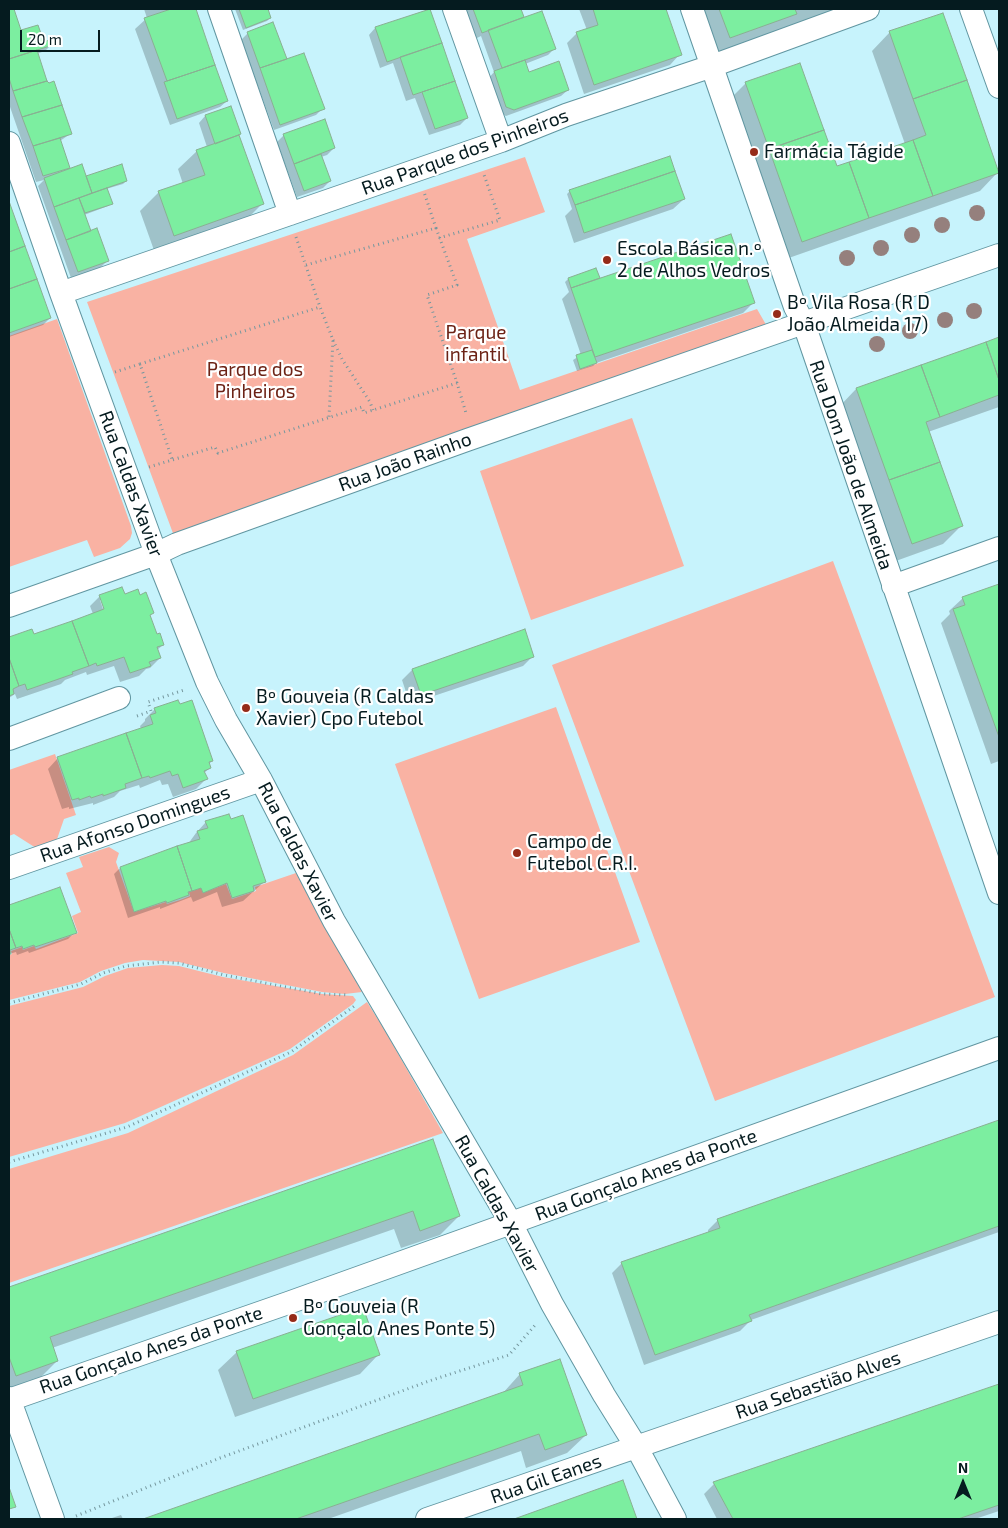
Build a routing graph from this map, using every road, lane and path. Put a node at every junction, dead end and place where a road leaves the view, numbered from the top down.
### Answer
1 (218, 9) edge
2 (454, 9) edge
3 (692, 9) edge
4 (868, 9) edge
5 (970, 9) edge
6 (712, 66) junction
7 (999, 86) edge
8 (501, 141) junction
9 (9, 143) edge
10 (476, 150) junction
11 (417, 170) junction
12 (290, 214) junction
13 (436, 228) junction
14 (439, 238) junction
15 (999, 255) edge
16 (306, 265) junction
17 (61, 293) junction
18 (320, 307) junction
19 (804, 324) junction
20 (332, 340) junction
21 (140, 364) junction
22 (93, 379) junction
23 (457, 382) junction
24 (373, 410) junction
25 (329, 417) junction
26 (467, 440) junction
27 (172, 459) junction
28 (127, 474) junction
29 (999, 548) edge
30 (156, 554) junction
31 (892, 586) junction
32 (9, 606) edge
33 (119, 698) dead end
34 (9, 739) edge
35 (261, 780) junction
36 (9, 868) edge
37 (999, 893) edge
38 (374, 992) junction
39 (9, 1003) edge
40 (999, 1048) edge
41 (9, 1162) edge
42 (511, 1223) junction
43 (552, 1304) junction
44 (999, 1322) edge
45 (9, 1399) edge
46 (637, 1448) junction
47 (53, 1519) edge
48 (68, 1519) edge
49 (427, 1519) edge
50 (675, 1519) edge

1 - 12 street
2 - 8 street
3 - 6 street, Rua Dom João de Almeida
4 - 6 street, Rua Parque dos Pinheiros
5 - 7 street
6 - 8 street, Rua Parque dos Pinheiros
6 - 19 street, Rua Dom João de Almeida
8 - 10 street, Rua Parque dos Pinheiros
9 - 17 street, Rua Caldas Xavier
10 - 11 street, Rua Parque dos Pinheiros
10 - 14 path
11 - 12 street, Rua Parque dos Pinheiros
11 - 13 path
12 - 16 path
12 - 17 street, Rua Parque dos Pinheiros
13 - 14 path
13 - 16 path
14 - 23 path
15 - 19 street, Rua João Rainho
16 - 18 path
17 - 22 street, Rua Caldas Xavier
18 - 20 path
18 - 21 path
19 - 26 street, Rua João Rainho
19 - 31 street, Rua Dom João de Almeida
20 - 24 path
20 - 25 path
21 - 22 path
21 - 27 path
22 - 28 street, Rua Caldas Xavier
23 - 24 path
23 - 26 path
24 - 25 path
25 - 27 path
26 - 30 street, Rua João Rainho
27 - 28 path
28 - 30 street, Rua Caldas Xavier
29 - 31 street
30 - 32 street, Rua João Rainho
30 - 35 street, Rua Caldas Xavier
31 - 37 street, Rua Dom João de Almeida
33 - 34 street
35 - 36 street, Rua Afonso Domingues
35 - 38 street, Rua Caldas Xavier
38 - 39 path
38 - 41 path
38 - 42 street, Rua Caldas Xavier
40 - 42 street, Rua Gonçalo Anes da Ponte
42 - 43 street, Rua Caldas Xavier
42 - 45 street, Rua Gonçalo Anes da Ponte
43 - 46 street, Rua Caldas Xavier
43 - 48 path
44 - 46 street, Rua Sebastião Alves
45 - 47 street
46 - 49 street, Rua Gil Eanes
46 - 50 street, Rua Caldas Xavier

